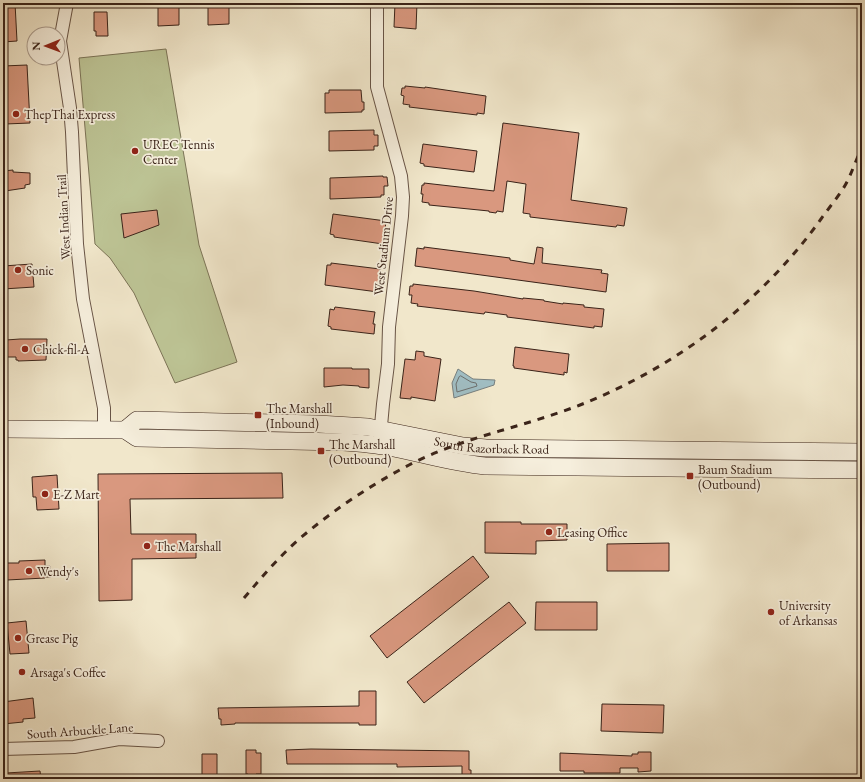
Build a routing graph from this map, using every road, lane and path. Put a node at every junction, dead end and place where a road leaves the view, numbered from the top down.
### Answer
1 (67, 3) edge
2 (377, 3) edge
3 (3, 429) edge
4 (104, 430) junction
5 (380, 437) junction
6 (862, 452) edge
7 (862, 470) edge
8 (158, 741) dead end
9 (3, 749) edge

1 - 4 street, West Indian Trail
2 - 5 street, West Stadium Drive
3 - 4 main road, South Razorback Road
4 - 5 main road, South Razorback Road
5 - 6 main road, South Razorback Road
5 - 7 main road, South Razorback Road
8 - 9 street, South Arbuckle Lane

